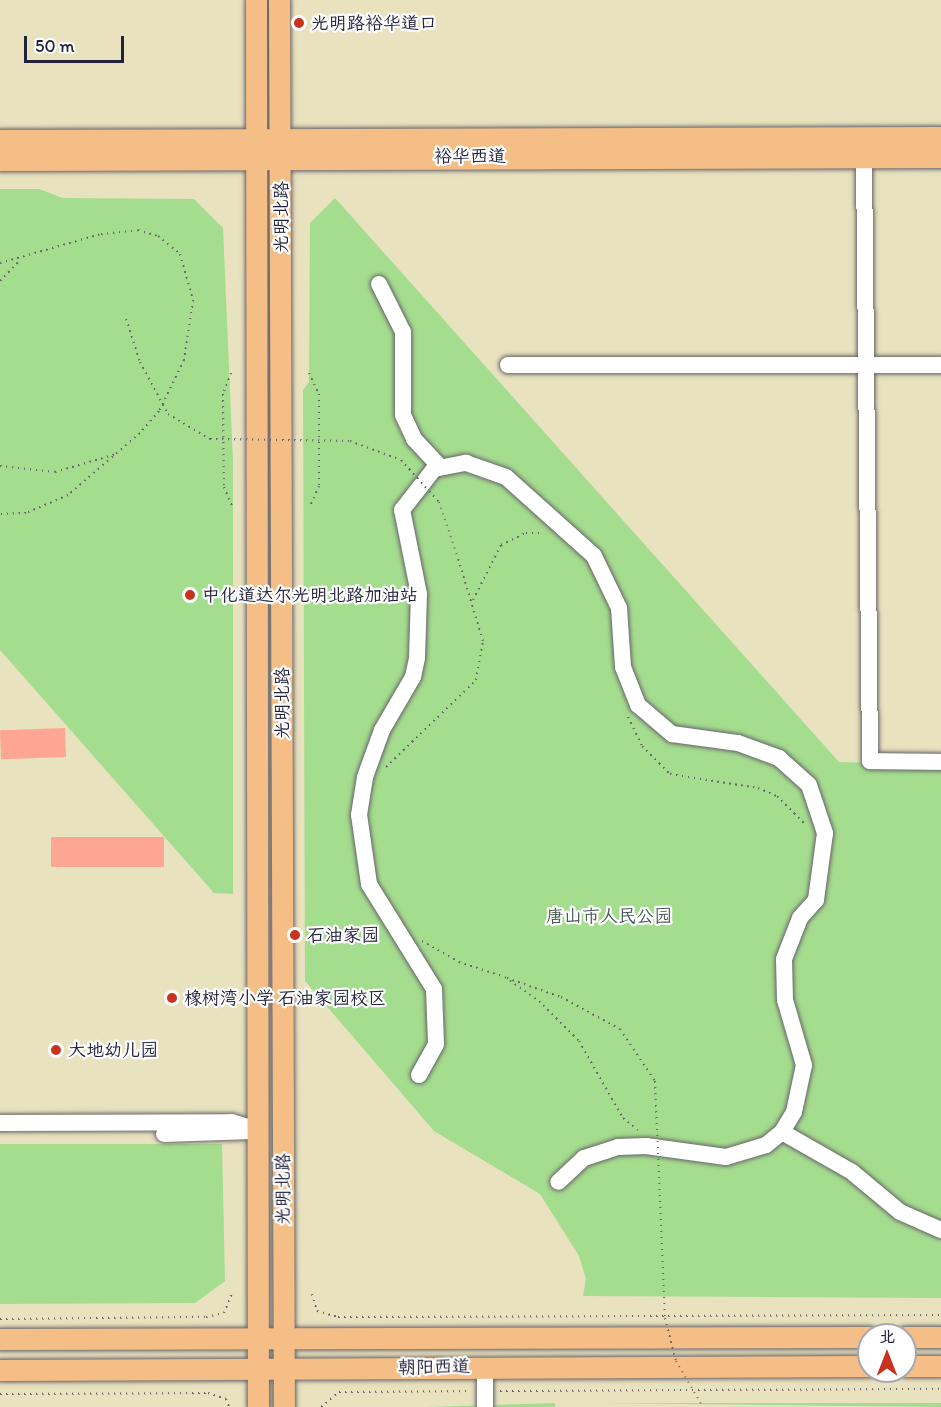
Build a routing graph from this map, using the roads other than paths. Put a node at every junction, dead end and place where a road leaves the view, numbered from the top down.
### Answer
1 (256, 0) edge
2 (279, 0) edge
3 (941, 137) edge
4 (0, 140) edge
5 (280, 147) junction
6 (257, 148) junction
7 (864, 157) junction
8 (941, 157) edge
9 (0, 160) edge
10 (379, 284) dead end
11 (508, 365) dead end
12 (866, 365) junction
13 (941, 365) edge
14 (440, 467) junction
15 (941, 762) edge
16 (419, 1075) dead end
17 (0, 1123) edge
18 (256, 1130) junction
19 (782, 1132) junction
20 (0, 1133) edge
21 (558, 1182) dead end
22 (941, 1230) edge
23 (258, 1337) junction
24 (283, 1337) junction
25 (857, 1337) edge
26 (917, 1337) edge
27 (941, 1337) edge
28 (0, 1339) edge
29 (857, 1366) edge
30 (917, 1366) edge
31 (941, 1366) edge
32 (485, 1367) junction
33 (258, 1368) junction
34 (284, 1368) junction
35 (0, 1370) edge
36 (485, 1399) edge
37 (258, 1407) edge
38 (284, 1407) edge

1 - 6 main road, 光明北路
2 - 5 main road, 光明北路
3 - 5 main road, 裕华西道
4 - 6 main road, 裕华西道
5 - 6 main road, 裕华西道
5 - 7 main road, 裕华西道
5 - 24 main road, 光明北路
6 - 9 main road, 裕华西道
6 - 18 main road, 光明北路
7 - 8 main road, 裕华西道
7 - 12 street
10 - 14 street
11 - 12 street
12 - 13 street
12 - 15 street
14 - 16 street
14 - 19 street
17 - 18 street
18 - 20 street
18 - 23 main road, 光明北路
19 - 21 street
19 - 22 street
23 - 24 main road, 朝阳西道
23 - 28 main road, 朝阳西道
23 - 33 main road, 光明北路
24 - 25 main road, 朝阳西道
24 - 34 main road, 光明北路
26 - 27 main road
29 - 32 main road, 朝阳西道
30 - 31 main road
32 - 34 main road, 朝阳西道
32 - 36 street
33 - 34 main road, 朝阳西道
33 - 35 main road, 朝阳西道
33 - 37 main road, 光明北路
34 - 38 main road, 光明北路

